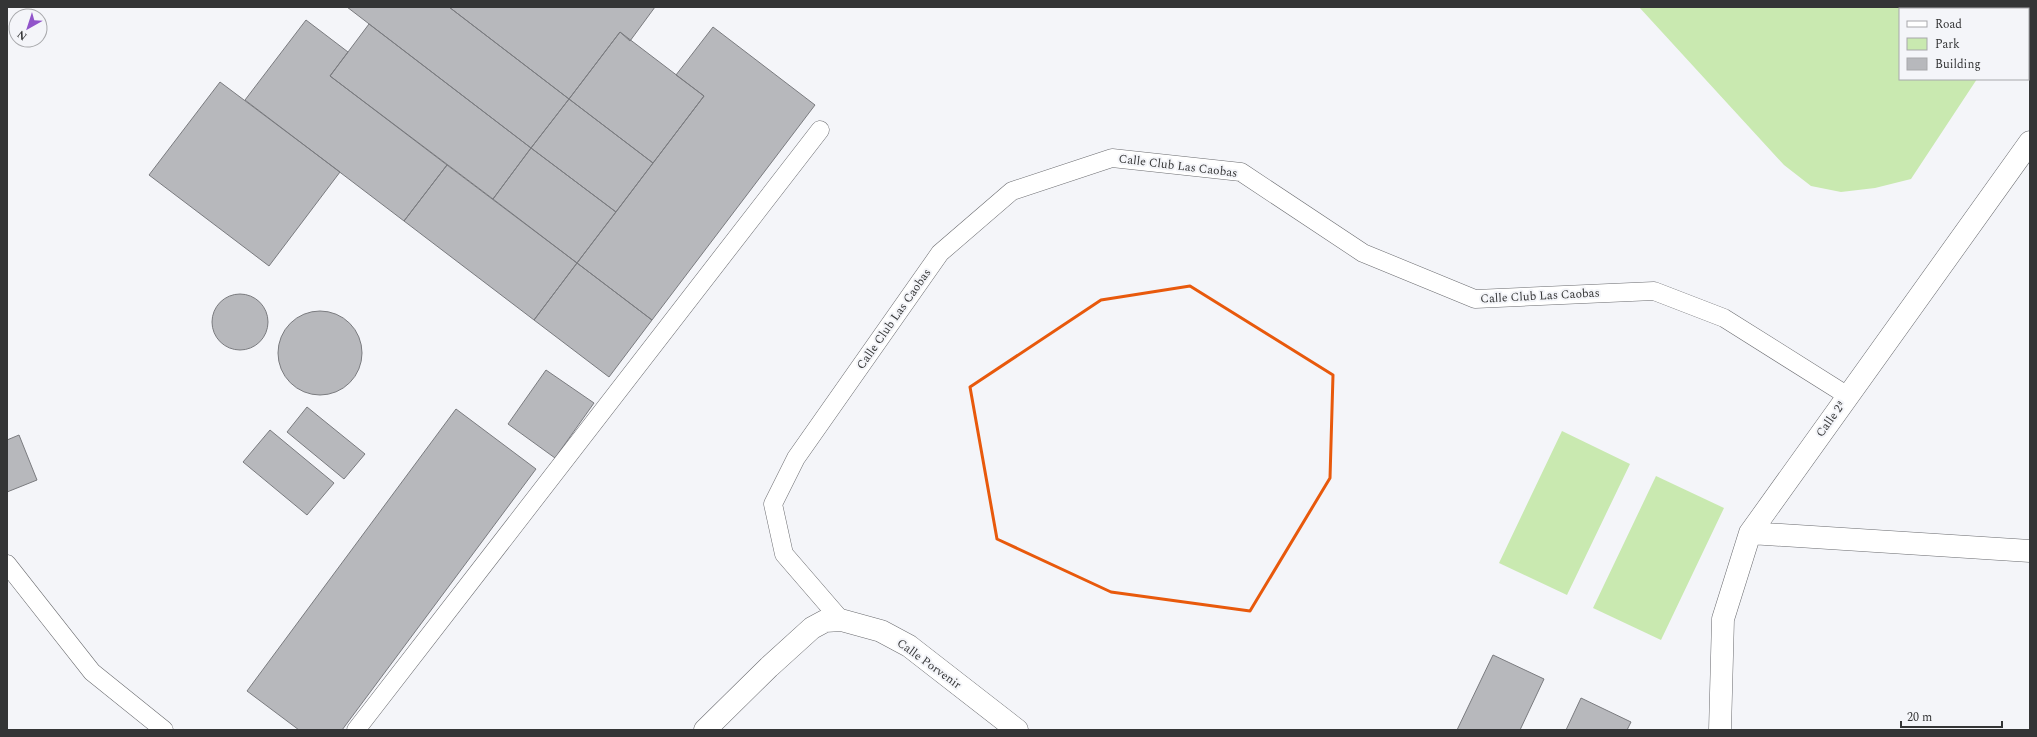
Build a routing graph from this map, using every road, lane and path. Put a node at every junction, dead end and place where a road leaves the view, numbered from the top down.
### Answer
1 (820, 130) dead end
2 (2030, 142) edge
3 (1848, 396) junction
4 (1750, 533) junction
5 (2030, 551) edge
6 (7, 564) edge
7 (841, 620) junction
8 (164, 730) edge
9 (356, 730) edge
10 (705, 730) edge
11 (1017, 730) edge
12 (1720, 730) edge

1 - 9 lane
2 - 3 street, Calle 2ª
3 - 4 street, Calle 2ª
3 - 7 lane, Calle Club Las Caobas
4 - 5 street
4 - 12 street, Calle 2ª
6 - 8 lane
7 - 10 street, Calle Porvenir
7 - 11 street, Calle Porvenir

